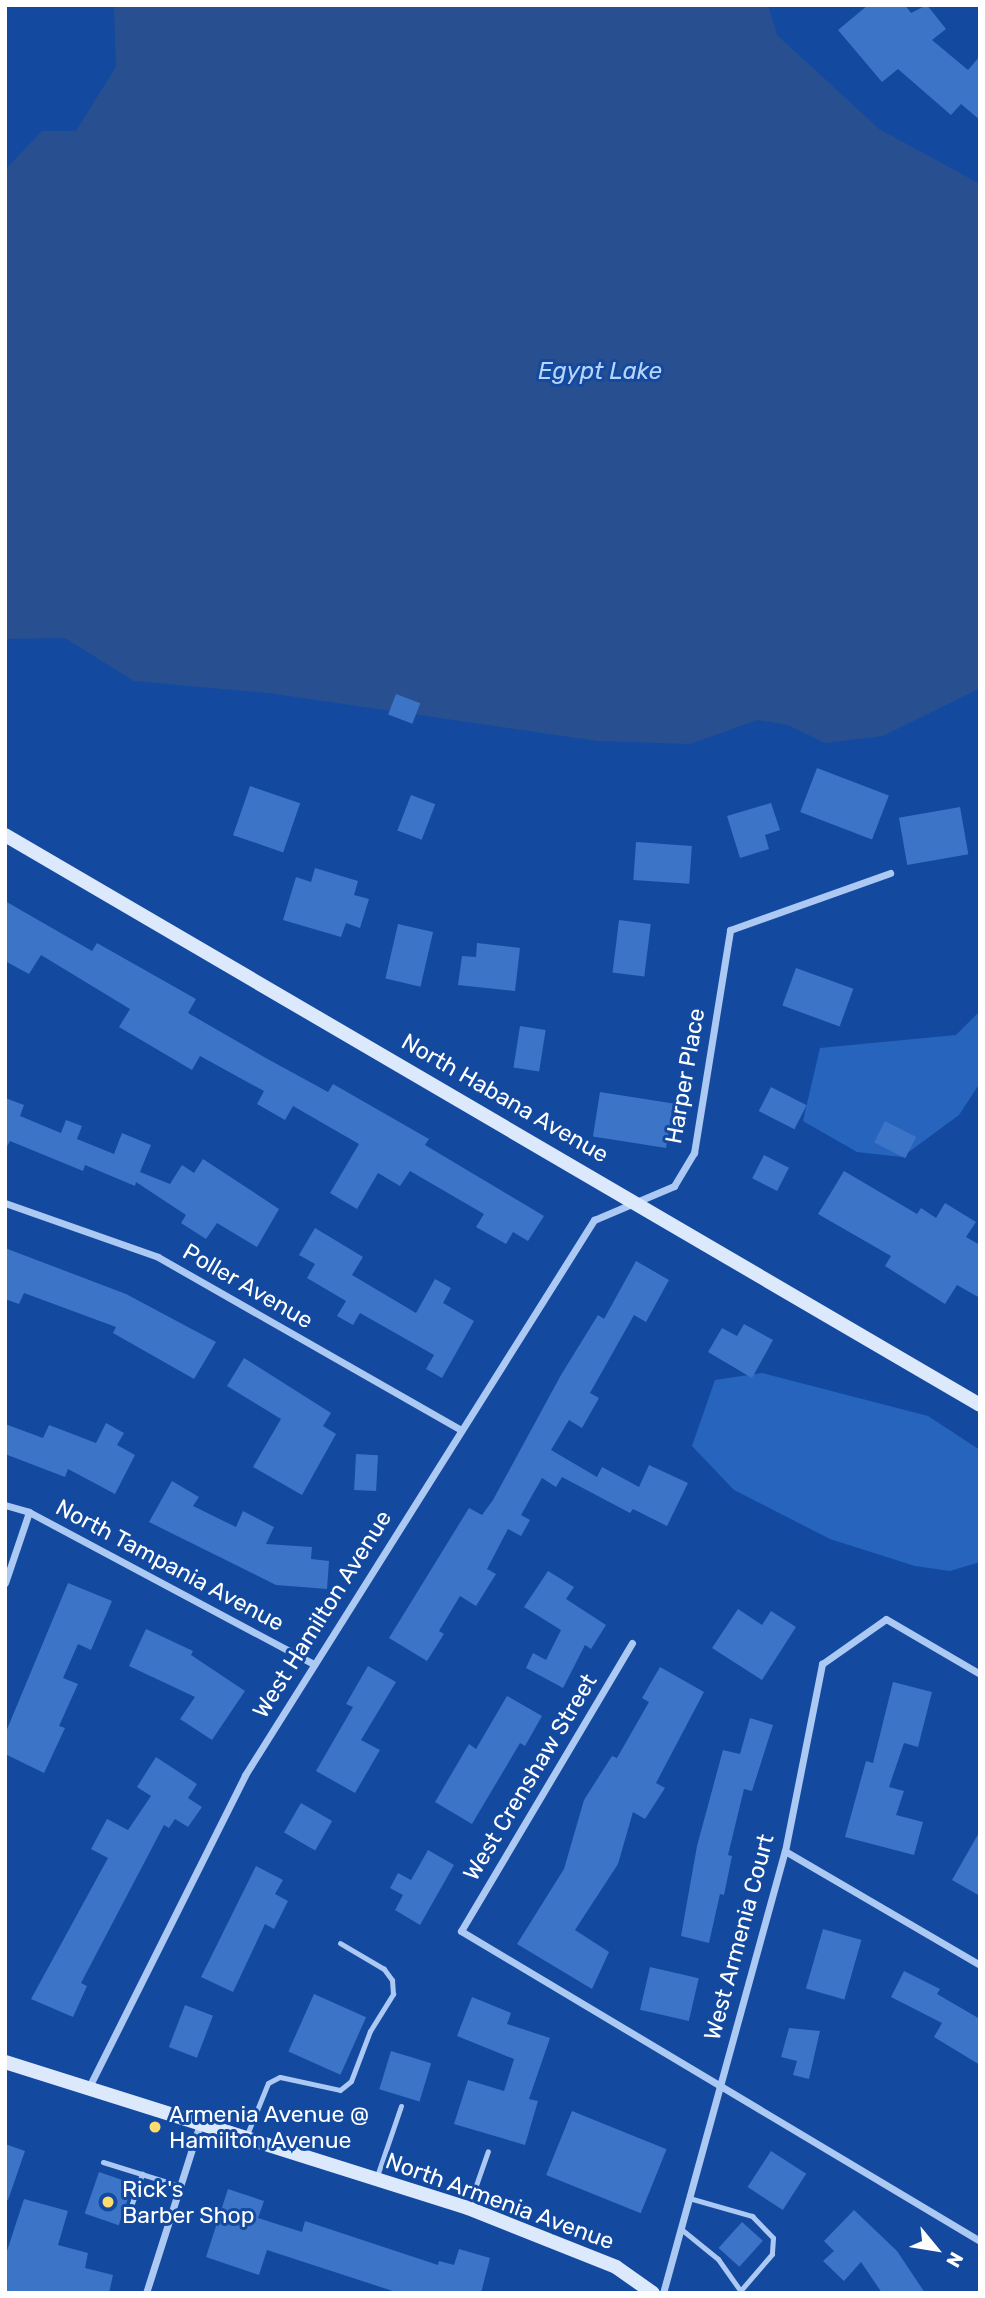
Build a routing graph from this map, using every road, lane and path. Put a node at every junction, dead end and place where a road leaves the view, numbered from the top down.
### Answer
1 (5, 835) edge
2 (890, 873) dead end
3 (637, 1201) junction
4 (5, 1203) edge
5 (980, 1405) edge
6 (459, 1429) junction
7 (5, 1505) edge
8 (29, 1512) junction
9 (5, 1583) edge
10 (632, 1643) dead end
11 (314, 1664) junction
12 (980, 1674) edge
13 (785, 1851) junction
14 (340, 1943) dead end
15 (980, 1965) edge
16 (5, 2062) edge
17 (719, 2086) junction
18 (89, 2087) junction
19 (401, 2106) dead end
20 (201, 2123) junction
21 (246, 2137) junction
22 (488, 2151) dead end
23 (103, 2162) dead end
24 (142, 2174) junction
25 (376, 2179) junction
26 (180, 2186) junction
27 (689, 2198) junction
28 (468, 2208) junction
29 (126, 2221) dead end
30 (681, 2229) junction
31 (980, 2241) edge
32 (742, 2291) edge
33 (146, 2293) edge
34 (653, 2293) edge
35 (663, 2293) edge

1 - 3 street, North Habana Avenue
2 - 3 street, Harper Place
3 - 5 street, North Habana Avenue
3 - 6 street, West Hamilton Avenue
4 - 6 street, Poller Avenue
6 - 11 street, West Hamilton Avenue
7 - 8 street, North Tampania Avenue
8 - 9 street
8 - 11 street, North Tampania Avenue
10 - 17 street, West Crenshaw Street
11 - 18 street, West Hamilton Avenue
12 - 13 street, West Armenia Court
13 - 15 street
13 - 17 street, West Armenia Court
14 - 21 lane
16 - 18 street, North Armenia Avenue
17 - 27 street, West Armenia Court
17 - 31 street
18 - 20 street, North Armenia Avenue
19 - 25 lane
20 - 21 street, North Armenia Avenue
20 - 26 street
21 - 25 street, North Armenia Avenue
22 - 28 lane
23 - 24 lane
24 - 26 lane
24 - 29 lane
25 - 28 street, North Armenia Avenue
26 - 33 street
27 - 30 street, West Armenia Court
27 - 32 lane
28 - 34 street, North Armenia Avenue
30 - 32 lane
30 - 35 street, West Armenia Court

